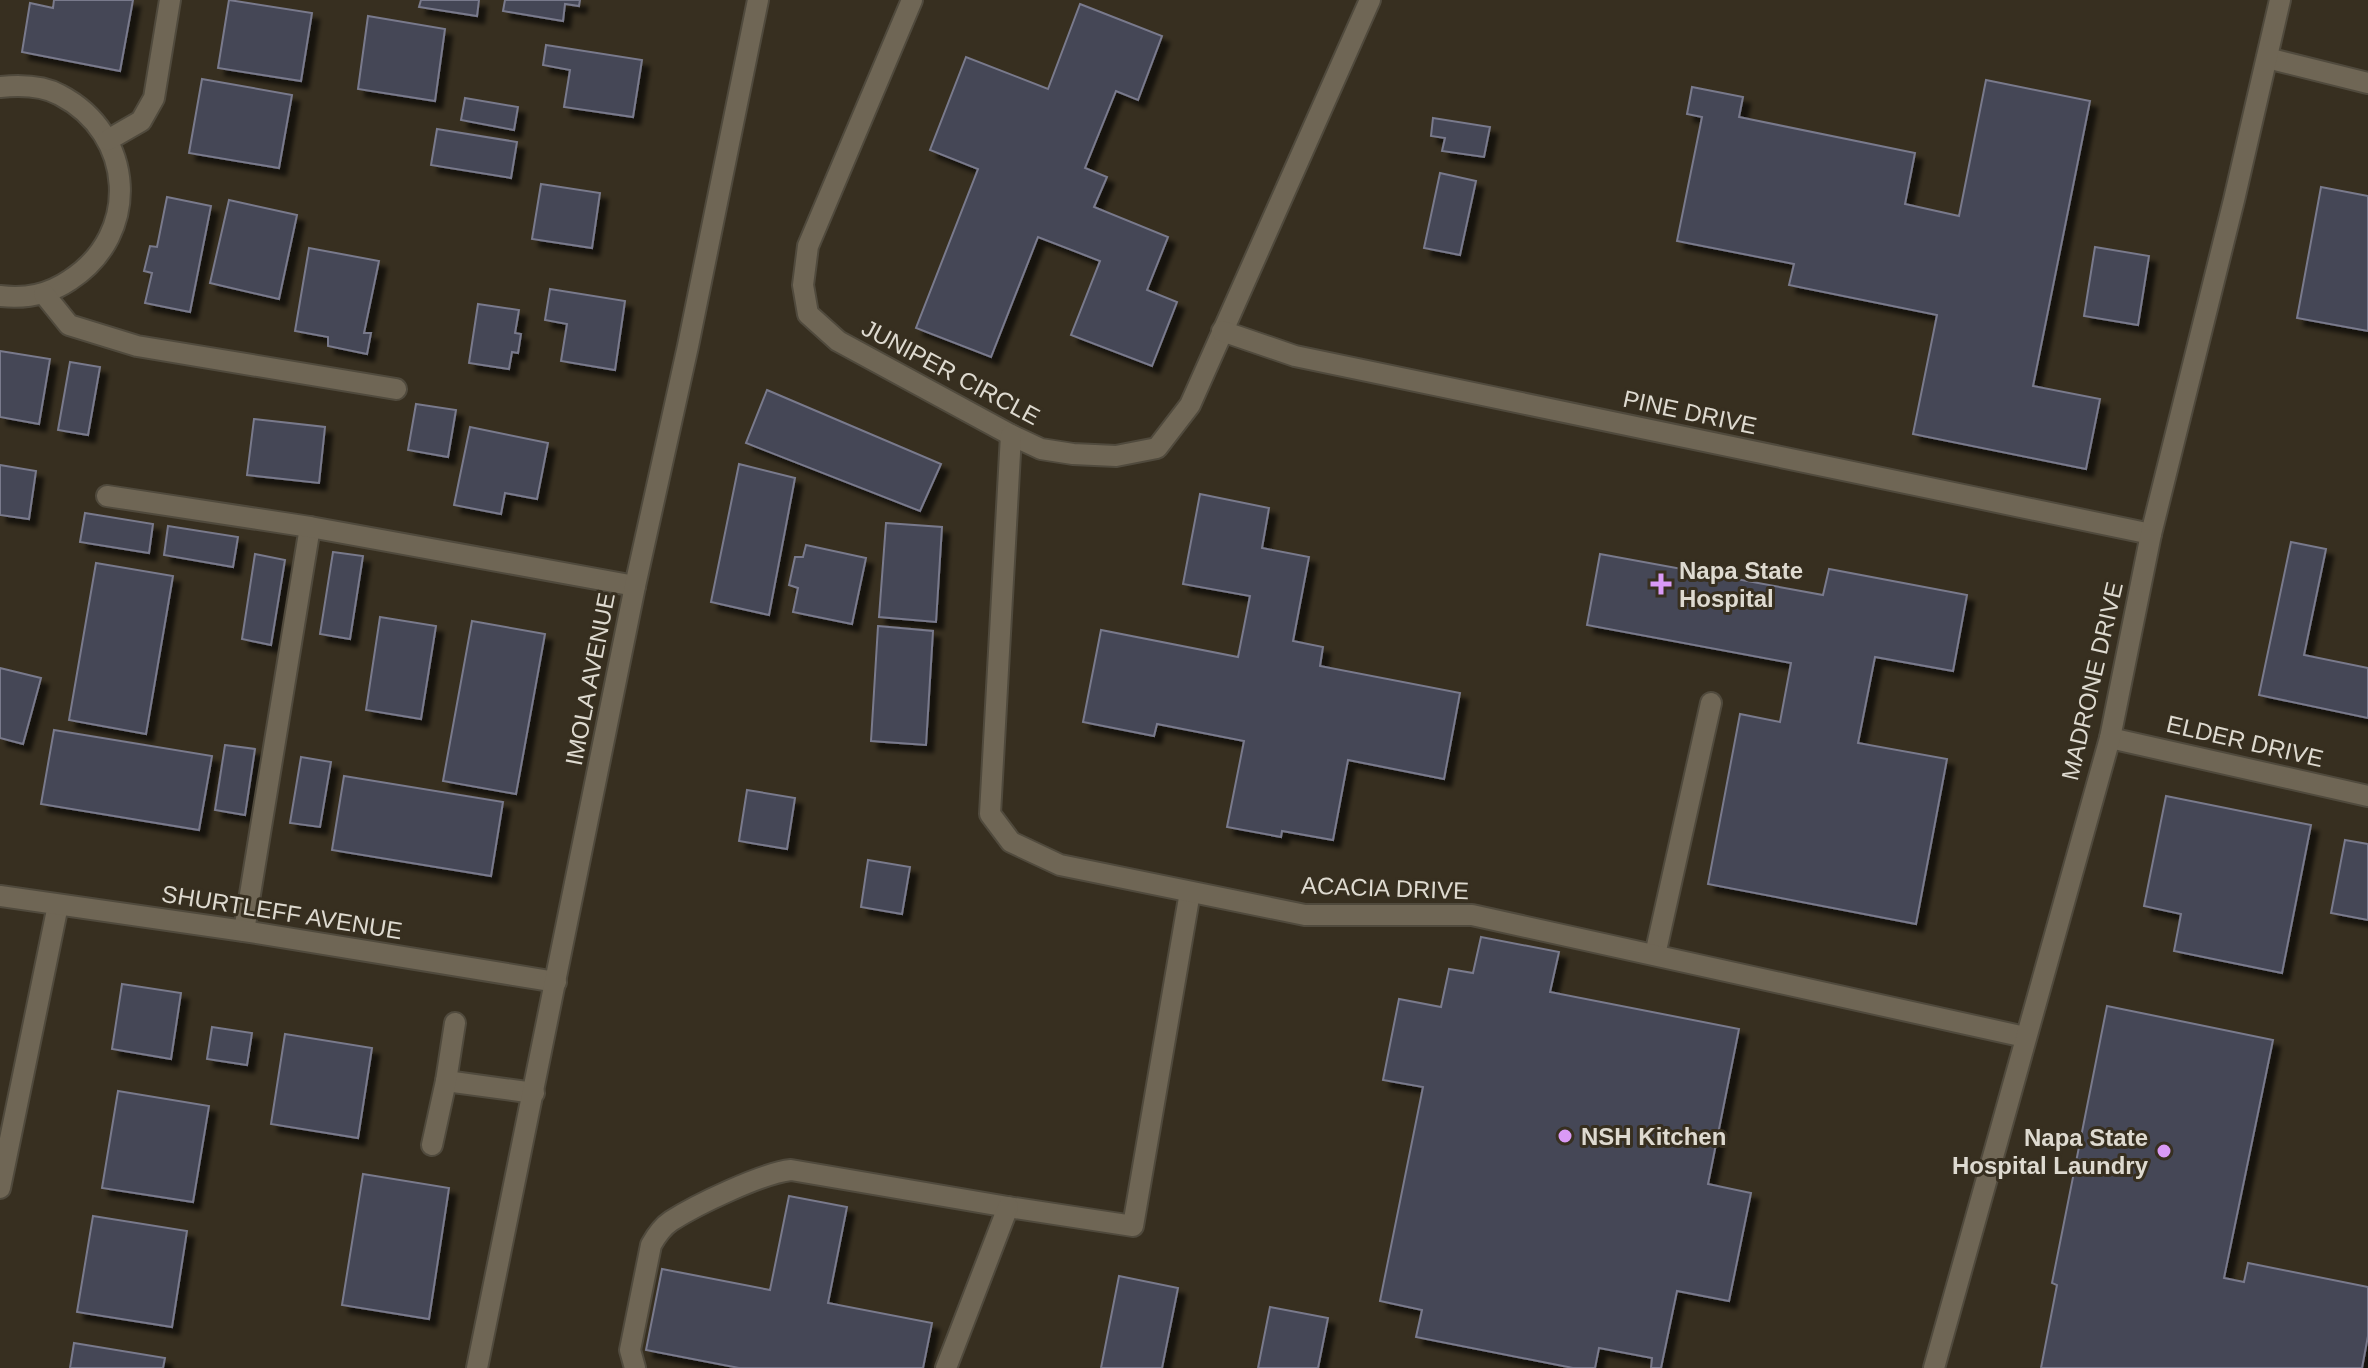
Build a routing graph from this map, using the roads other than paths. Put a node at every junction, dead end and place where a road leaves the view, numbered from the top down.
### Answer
1 (170, 0) edge
2 (758, 0) edge
3 (912, 0) edge
4 (1370, 0) edge
5 (2280, 0) edge
6 (2267, 58) junction
7 (2368, 83) edge
8 (0, 87) edge
9 (108, 140) junction
10 (44, 294) junction
11 (0, 296) edge
12 (1222, 331) junction
13 (396, 389) dead end
14 (1011, 435) junction
15 (107, 496) dead end
16 (310, 527) junction
17 (2151, 534) junction
18 (635, 586) junction
19 (1711, 703) dead end
20 (2110, 738) junction
21 (2368, 796) edge
22 (1190, 892) junction
23 (0, 896) edge
24 (58, 905) junction
25 (244, 931) junction
26 (1655, 955) junction
27 (556, 982) junction
28 (455, 1023) dead end
29 (2025, 1037) junction
30 (446, 1081) junction
31 (534, 1093) junction
32 (432, 1145) dead end
33 (0, 1188) edge
34 (1008, 1207) junction
35 (477, 1368) edge
36 (635, 1368) edge
37 (946, 1368) edge
38 (1934, 1368) edge

1 - 9 street
2 - 18 street, IMOLA AVENUE
3 - 14 street, JUNIPER CIRCLE
4 - 12 street, JUNIPER CIRCLE
5 - 6 street, MADRONE DRIVE
6 - 7 street
6 - 17 street, MADRONE DRIVE
8 - 9 street
9 - 10 street
10 - 11 street
10 - 13 street
12 - 14 street, JUNIPER CIRCLE
12 - 17 street, PINE DRIVE
14 - 22 street, ACACIA DRIVE
15 - 16 street
16 - 18 street
16 - 25 street
17 - 20 street, MADRONE DRIVE
18 - 27 street, IMOLA AVENUE
19 - 26 street
20 - 21 street, ELDER DRIVE
20 - 29 street, MADRONE DRIVE
22 - 26 street, ACACIA DRIVE
22 - 34 street
23 - 24 street, SHURTLEFF AVENUE
24 - 25 street, SHURTLEFF AVENUE
24 - 33 street
25 - 27 street, SHURTLEFF AVENUE
26 - 29 street, ACACIA DRIVE
27 - 31 street, IMOLA AVENUE
28 - 30 street
29 - 38 street, MADRONE DRIVE
30 - 31 street
30 - 32 street
31 - 35 street, IMOLA AVENUE
34 - 36 street
34 - 37 street

